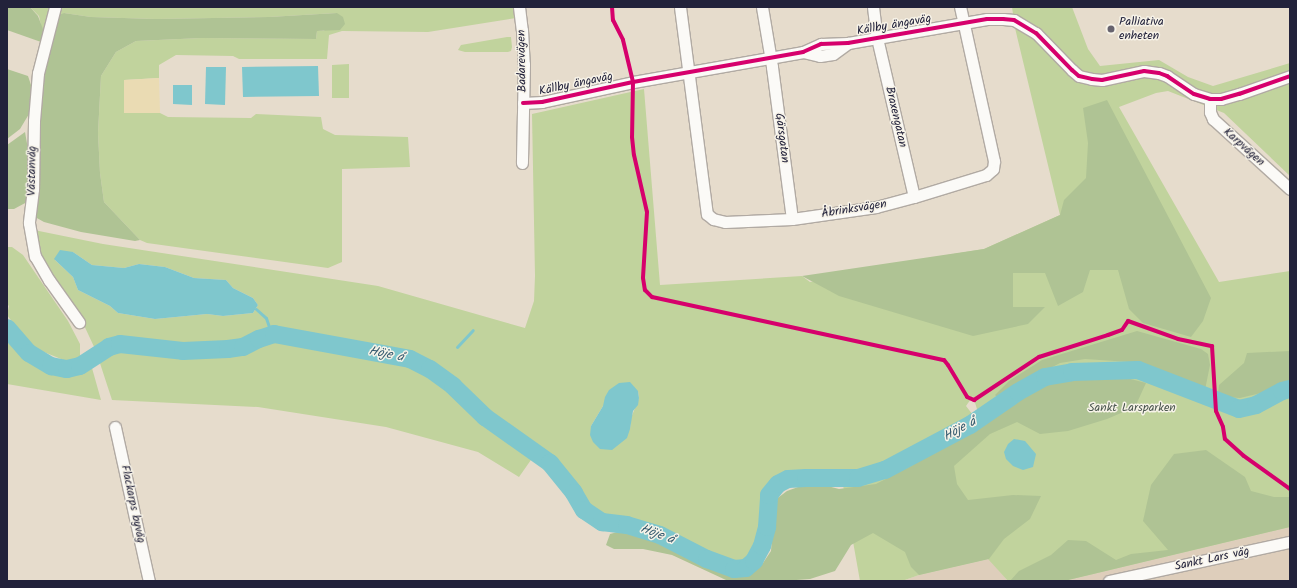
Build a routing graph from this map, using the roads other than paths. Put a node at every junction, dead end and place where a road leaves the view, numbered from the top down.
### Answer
1 (55, 7) edge
2 (519, 7) edge
3 (680, 7) edge
4 (762, 7) edge
5 (872, 7) edge
6 (960, 7) edge
7 (963, 23) junction
8 (877, 38) junction
9 (771, 58) junction
10 (688, 72) junction
11 (1290, 76) edge
12 (1210, 99) junction
13 (523, 103) junction
14 (522, 163) dead end
15 (1290, 189) edge
16 (914, 197) junction
17 (792, 219) junction
18 (79, 322) dead end
19 (115, 427) dead end
20 (1290, 542) edge
21 (149, 581) edge
22 (1109, 581) edge

1 - 18 street, Västanväg
2 - 13 street, Badarevägen
3 - 10 street
4 - 9 street, Gärsgatan
5 - 8 street, Braxengatan
6 - 7 street
7 - 8 street, Källby ängaväg
7 - 12 street, Källby ängaväg
7 - 16 street, Åbrinksvägen
8 - 9 street, Källby ängaväg
8 - 16 street, Braxengatan
9 - 10 street, Källby ängaväg
9 - 17 street, Gärsgatan
10 - 13 street, Källby ängaväg
10 - 17 street, Åbrinksvägen
11 - 12 street, Källby ängaväg
12 - 15 street, Karpvägen
13 - 14 street, Badarevägen
16 - 17 street, Åbrinksvägen
19 - 21 street, Flackarps byväg
20 - 22 street, Sankt Lars väg

